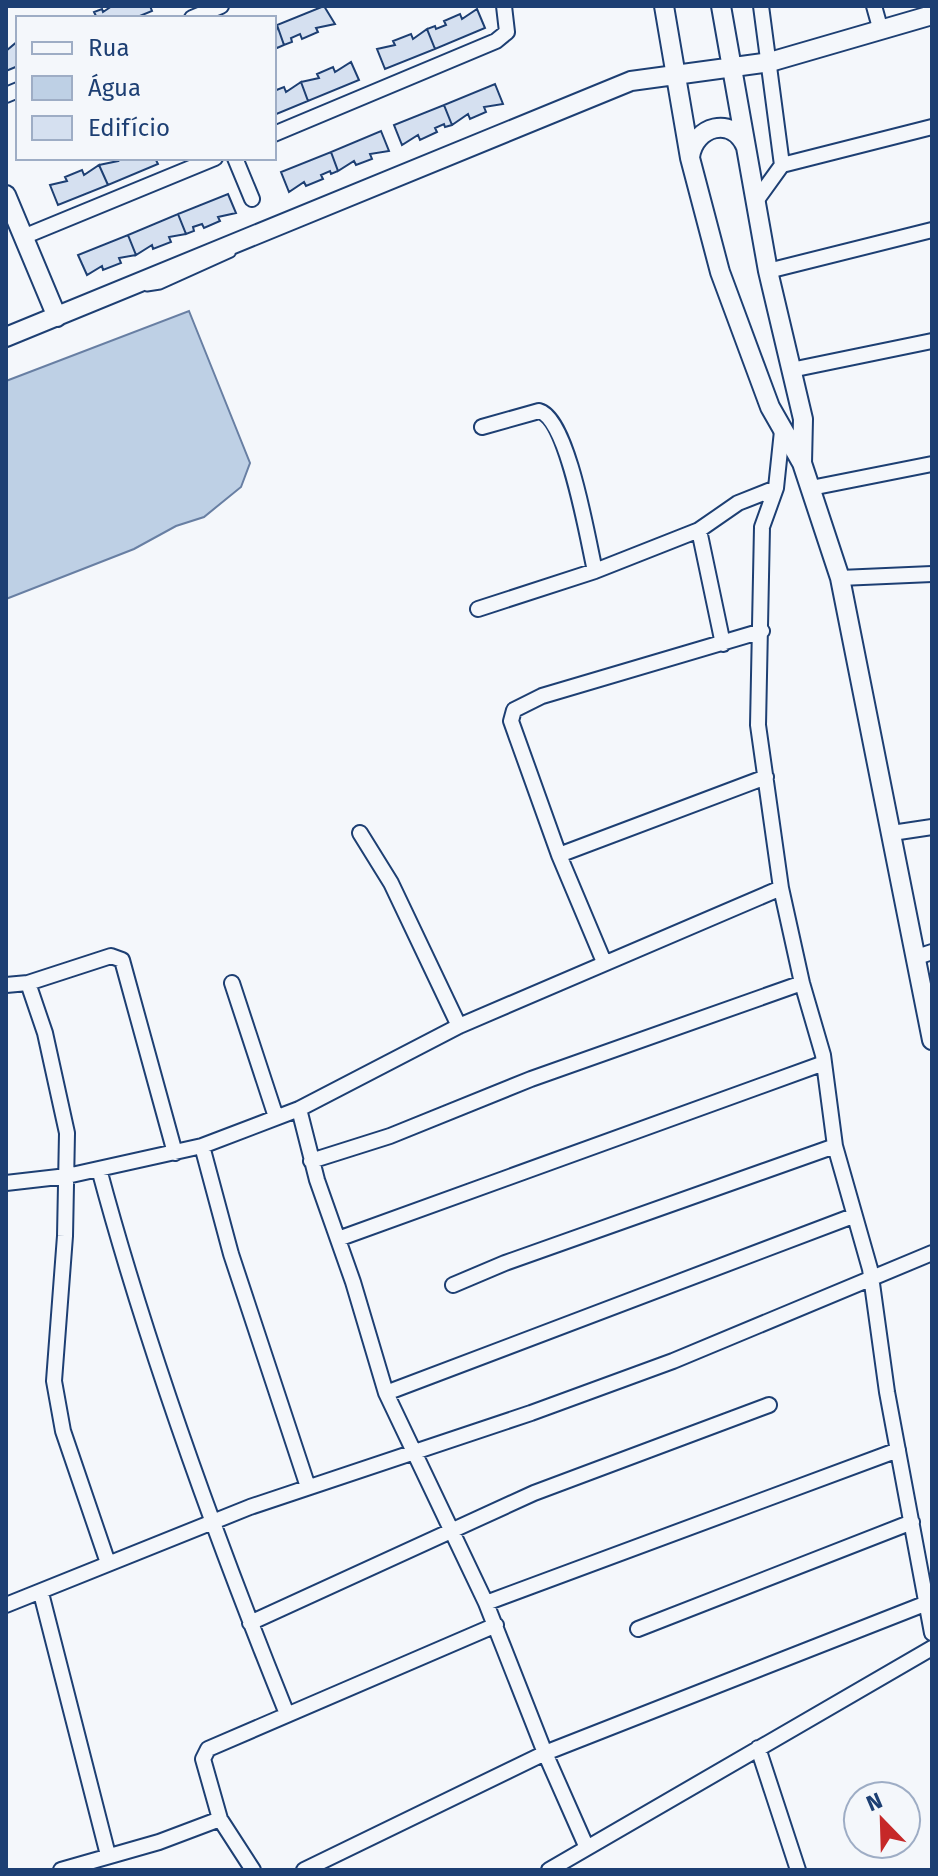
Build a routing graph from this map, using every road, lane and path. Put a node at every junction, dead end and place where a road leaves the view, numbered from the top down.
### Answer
1 (221, 6) edge
2 (504, 6) edge
3 (664, 6) edge
4 (721, 6) edge
5 (761, 6) edge
6 (874, 6) edge
7 (932, 15) edge
8 (197, 16) edge
9 (881, 31) junction
10 (770, 62) junction
11 (732, 68) junction
12 (675, 73) junction
13 (932, 127) edge
14 (276, 133) edge
15 (747, 149) junction
16 (690, 158) junction
17 (210, 160) edge
18 (236, 160) edge
19 (782, 165) junction
20 (6, 195) edge
21 (252, 199) dead end
22 (756, 201) junction
23 (932, 230) edge
24 (23, 237) junction
25 (768, 271) junction
26 (57, 317) junction
27 (6, 337) edge
28 (932, 341) edge
29 (791, 370) junction
30 (482, 427) dead end
31 (782, 431) junction
32 (802, 463) junction
33 (932, 464) edge
34 (776, 488) junction
35 (811, 488) junction
36 (699, 530) junction
37 (595, 571) junction
38 (932, 574) edge
39 (840, 578) junction
40 (478, 609) dead end
41 (762, 631) junction
42 (723, 644) junction
43 (766, 777) junction
44 (932, 827) edge
45 (360, 833) dead end
46 (892, 833) junction
47 (559, 855) junction
48 (781, 888) junction
49 (932, 952) edge
50 (914, 958) junction
51 (604, 962) junction
52 (28, 983) junction
53 (232, 983) dead end
54 (802, 983) junction
55 (6, 985) edge
56 (459, 1026) junction
57 (932, 1040) edge
58 (824, 1063) junction
59 (299, 1109) junction
60 (276, 1117) junction
61 (202, 1146) junction
62 (835, 1146) junction
63 (175, 1153) junction
64 (311, 1161) junction
65 (99, 1169) junction
66 (67, 1176) junction
67 (6, 1183) edge
68 (853, 1216) junction
69 (338, 1239) junction
70 (932, 1253) edge
71 (871, 1279) junction
72 (453, 1285) dead end
73 (386, 1393) junction
74 (769, 1405) dead end
75 (898, 1450) junction
76 (412, 1451) junction
77 (308, 1487) junction
78 (912, 1522) junction
79 (211, 1524) junction
80 (451, 1531) junction
81 (108, 1563) junction
82 (41, 1593) junction
83 (486, 1603) junction
84 (927, 1603) junction
85 (6, 1605) edge
86 (250, 1623) junction
87 (496, 1625) junction
88 (638, 1629) dead end
89 (932, 1633) edge
90 (932, 1648) edge
91 (287, 1714) junction
92 (758, 1748) junction
93 (545, 1753) junction
94 (220, 1819) junction
95 (587, 1848) junction
96 (108, 1855) junction
97 (61, 1870) edge
98 (253, 1870) edge
99 (304, 1870) edge
100 (549, 1870) edge
101 (798, 1870) edge

1 - 8 street
2 - 14 street
3 - 12 street
4 - 11 street
5 - 10 street
6 - 9 street
7 - 9 street
9 - 10 street
10 - 11 street
10 - 19 street
11 - 12 street
11 - 15 street
12 - 16 street
12 - 26 street
13 - 19 street
15 - 16 street
15 - 22 street
16 - 31 street
17 - 24 street
18 - 21 street
19 - 22 street
20 - 24 street
22 - 25 street
23 - 25 street
24 - 26 street
25 - 29 street
26 - 27 street
28 - 29 street
29 - 32 street
30 - 37 street
31 - 32 street
31 - 34 street
32 - 35 street
33 - 35 street
34 - 36 street
34 - 41 street
35 - 39 street
36 - 37 street
36 - 42 street
37 - 40 street
38 - 39 street
39 - 46 street
41 - 42 street
41 - 43 street
42 - 47 street
43 - 47 street
43 - 48 street
44 - 46 street
45 - 56 street
46 - 50 street
47 - 51 street
48 - 51 street
48 - 54 street
49 - 50 street
50 - 57 street
51 - 56 street
52 - 55 street
52 - 63 street
52 - 66 street
53 - 60 street
54 - 58 street
54 - 64 street
56 - 59 street
58 - 62 street
58 - 69 street
59 - 60 street
59 - 64 street
60 - 61 street
61 - 63 street
61 - 77 street
62 - 68 street
62 - 72 street
63 - 65 street
64 - 69 street
65 - 66 street
65 - 79 street
66 - 67 street
66 - 81 street
68 - 71 street
68 - 73 street
69 - 73 street
70 - 71 street
71 - 75 street
71 - 76 street
73 - 76 street
74 - 80 street
75 - 78 street
75 - 83 street
76 - 77 street
76 - 80 street
77 - 79 street
78 - 84 street
78 - 88 street
79 - 81 street
79 - 86 street
80 - 83 street
80 - 86 street
81 - 82 street
82 - 85 street
82 - 96 street
83 - 87 street
84 - 89 street
84 - 93 street
86 - 91 street
87 - 91 street
87 - 93 street
90 - 92 street
91 - 94 street
92 - 95 street
92 - 101 street
93 - 95 street
93 - 99 street
94 - 96 street
94 - 98 street
95 - 100 street
96 - 97 street

